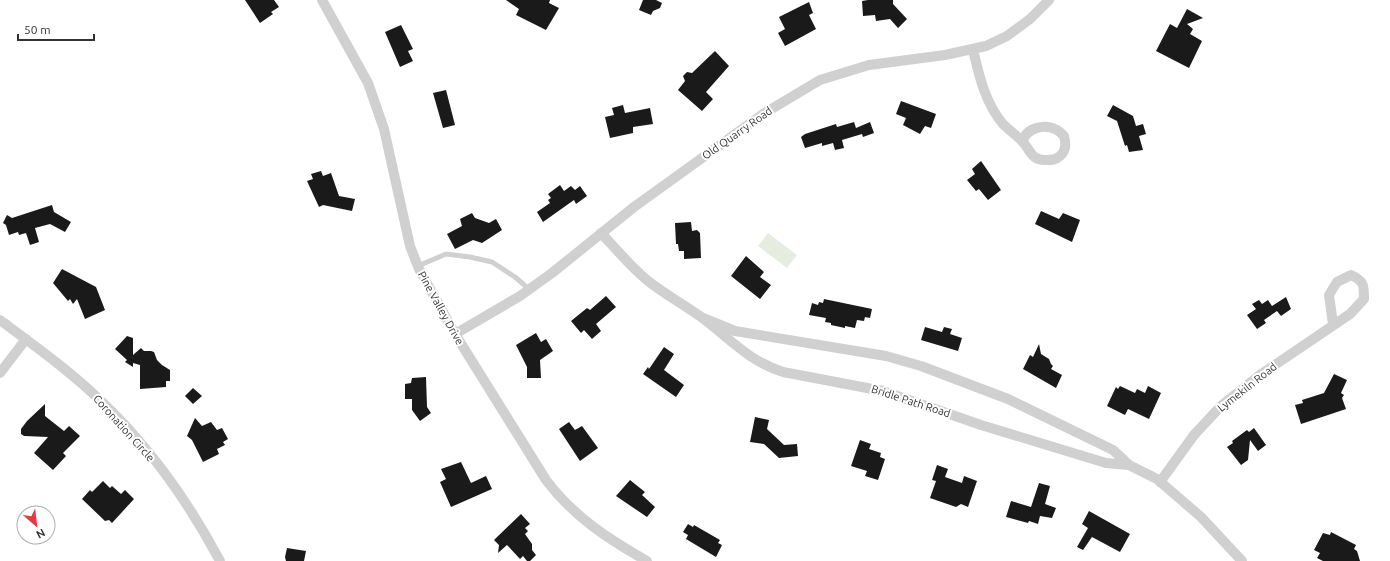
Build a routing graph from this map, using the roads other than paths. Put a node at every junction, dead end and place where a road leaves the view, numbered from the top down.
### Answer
1 (322, 0) edge
2 (1049, 0) edge
3 (974, 50) junction
4 (1023, 142) dead end
5 (601, 233) junction
6 (418, 266) junction
7 (529, 289) junction
8 (703, 318) junction
9 (0, 320) edge
10 (1333, 324) junction
11 (455, 334) junction
12 (26, 339) junction
13 (0, 374) edge
14 (1129, 465) junction
15 (1160, 482) junction
16 (220, 561) edge
17 (647, 561) edge
18 (1242, 561) edge

1 - 6 street, Pine Valley Drive
2 - 3 street, Old Quarry Road
3 - 4 street
3 - 5 street, Old Quarry Road
5 - 7 street, Old Quarry Road
5 - 8 street, Bridle Path Road
6 - 7 lane
6 - 11 street, Pine Valley Drive
7 - 11 street, Old Quarry Road
8 - 14 street, Bridle Path Road
8 - 14 street, Bridle Path Road
9 - 12 street, Coronation Circle
10 - 10 street, Lymekiln Road
10 - 15 street, Lymekiln Road
11 - 17 street, Pine Valley Drive
12 - 13 street
12 - 16 street, Coronation Circle
14 - 15 street, Bridle Path Road
15 - 18 street, Bridle Path Road

